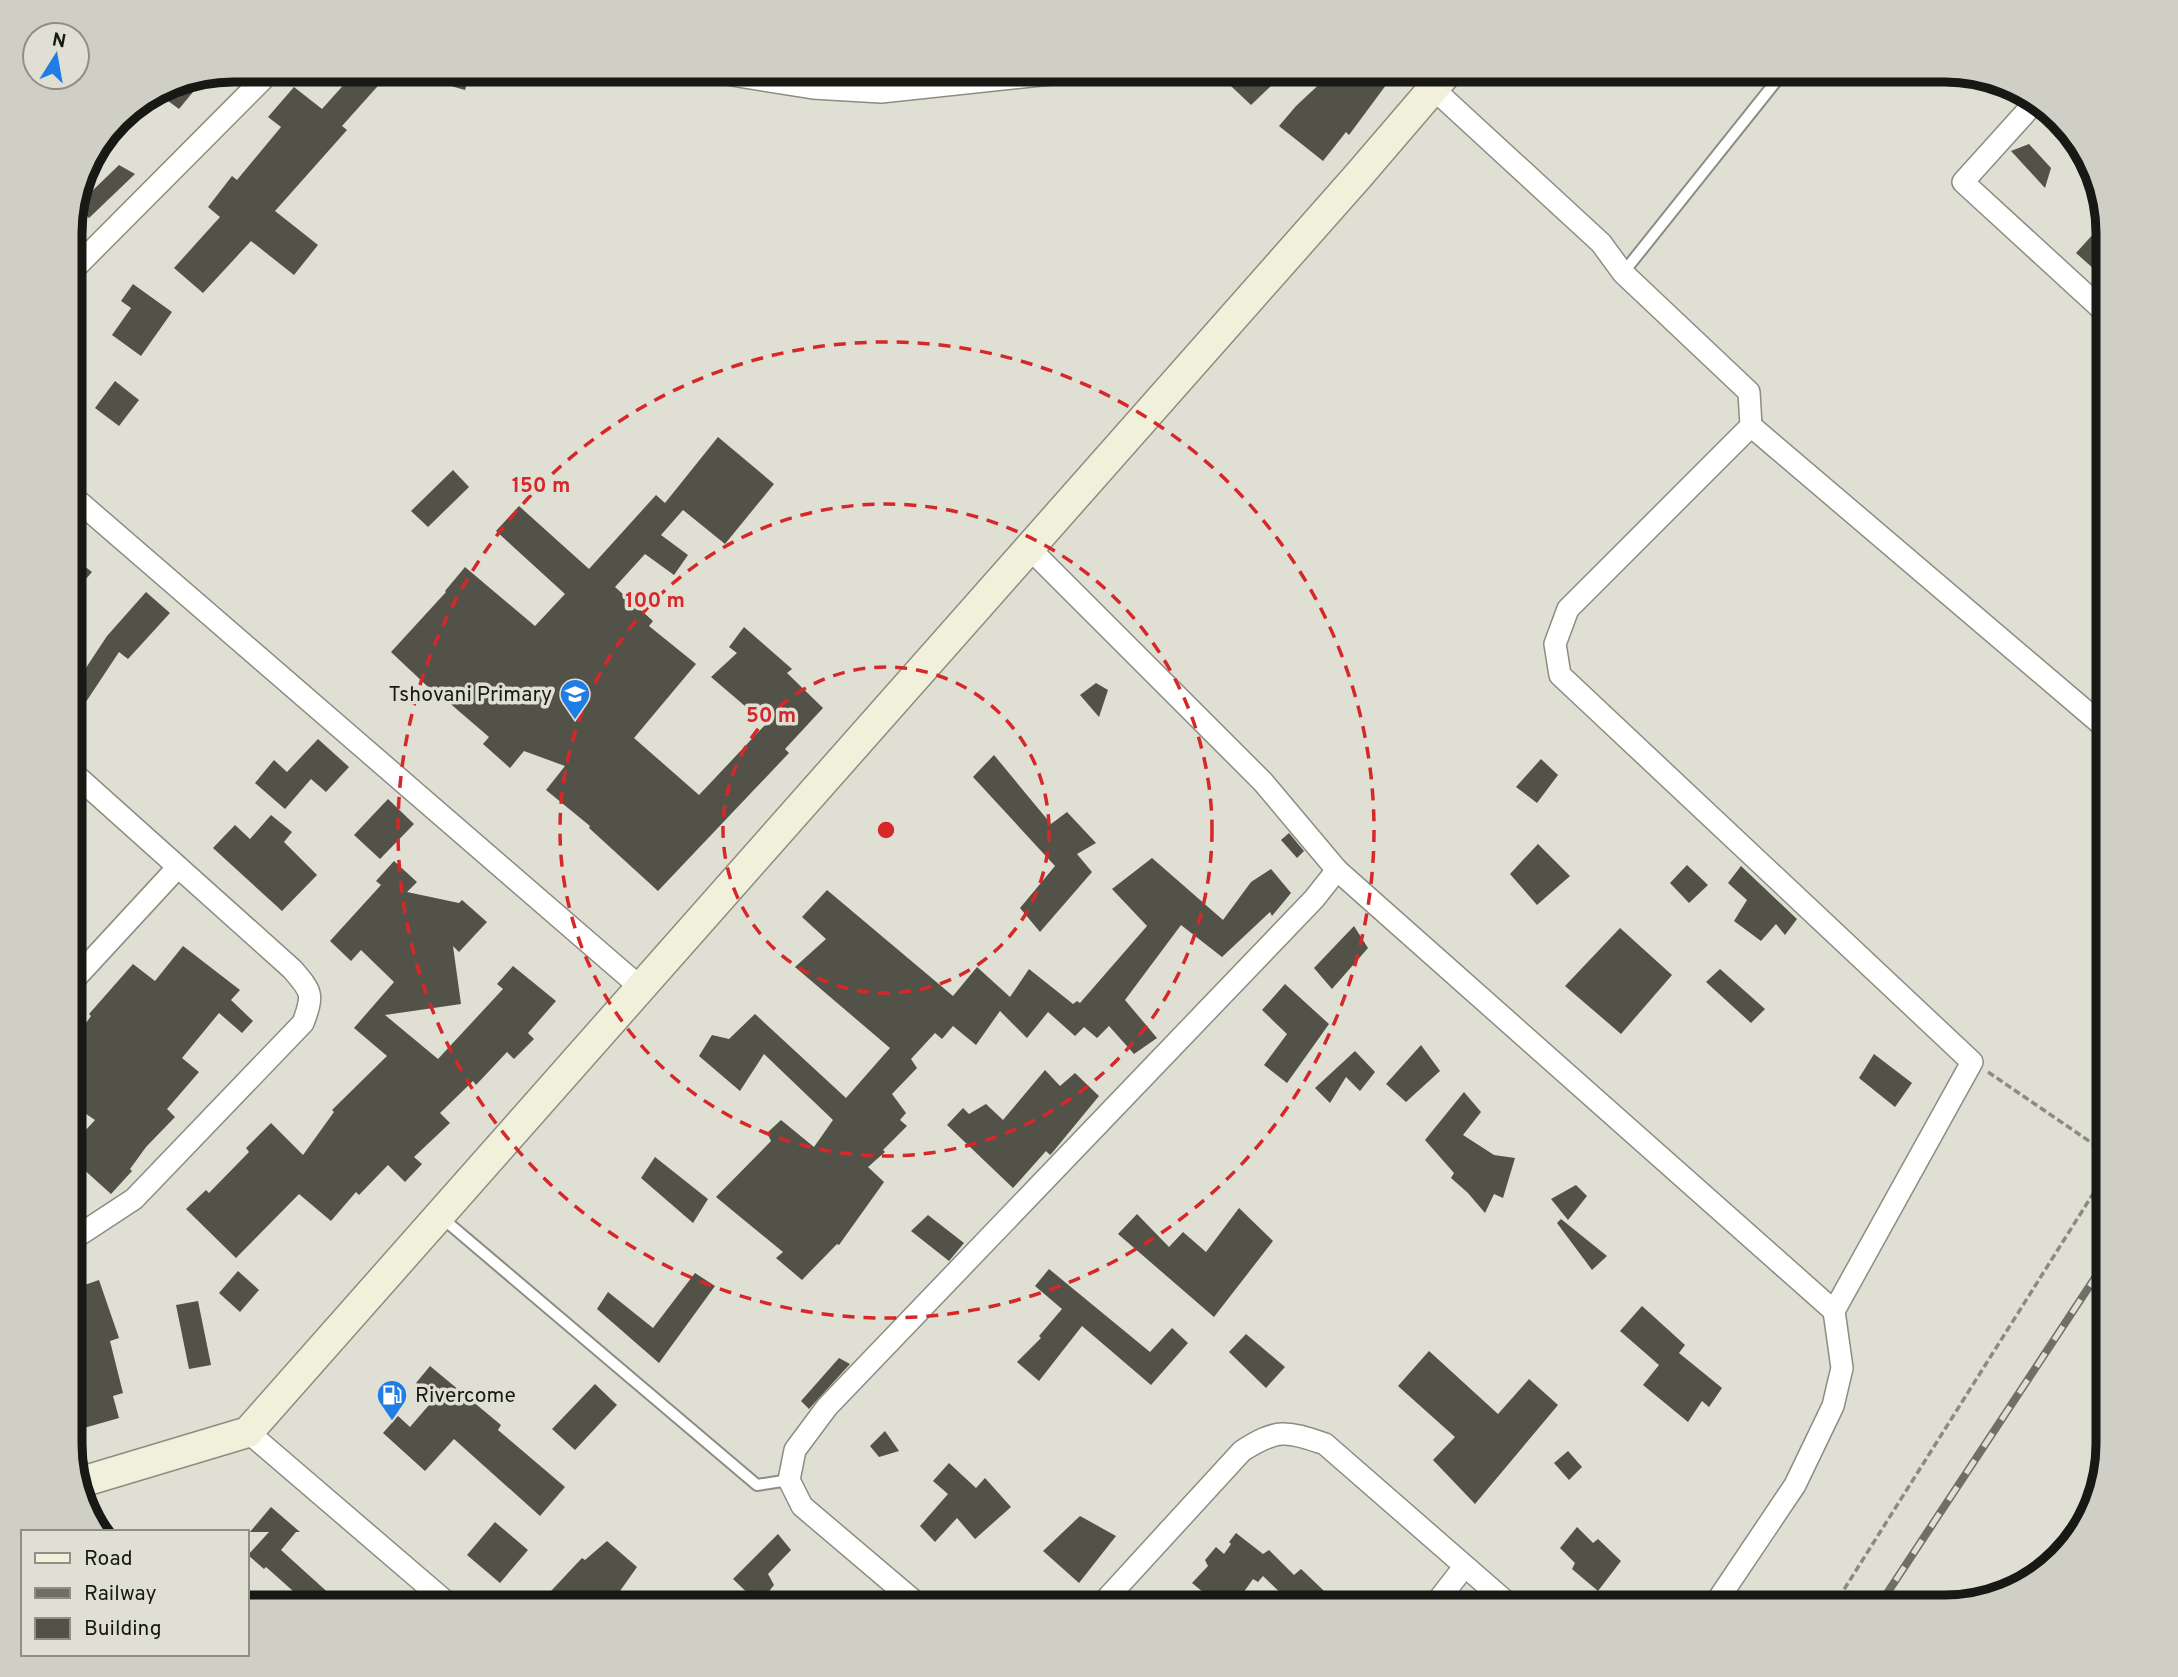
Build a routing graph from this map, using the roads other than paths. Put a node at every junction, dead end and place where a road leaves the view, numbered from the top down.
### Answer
1 (260, 82) edge
2 (776, 82) edge
3 (976, 82) edge
4 (1427, 82) edge
5 (1437, 82) edge
6 (1775, 82) edge
7 (2029, 109) edge
8 (83, 260) edge
9 (1623, 273) junction
10 (2096, 304) edge
11 (1751, 426) junction
12 (83, 512) edge
13 (1029, 548) junction
14 (2096, 720) edge
15 (83, 782) edge
16 (177, 867) junction
17 (1337, 870) junction
18 (83, 970) edge
19 (640, 987) junction
20 (439, 1216) junction
21 (83, 1231) edge
22 (1834, 1311) junction
23 (248, 1432) junction
24 (86, 1480) edge
25 (789, 1480) junction
26 (1464, 1567) junction
27 (438, 1595) edge
28 (907, 1595) edge
29 (1110, 1595) edge
30 (1442, 1595) edge
31 (1498, 1595) edge
32 (1721, 1595) edge

1 - 8 street
2 - 3 street
4 - 13 street
5 - 9 street
6 - 9 lane
7 - 10 street
9 - 11 street
11 - 14 street
11 - 22 street
12 - 19 street
13 - 17 street
13 - 19 street
15 - 16 street
16 - 18 street
16 - 21 street
17 - 22 street
17 - 25 street
19 - 20 street
20 - 23 street
20 - 25 lane
22 - 32 street
23 - 24 street
23 - 27 street
25 - 28 street
26 - 29 street
26 - 30 street
26 - 31 street

